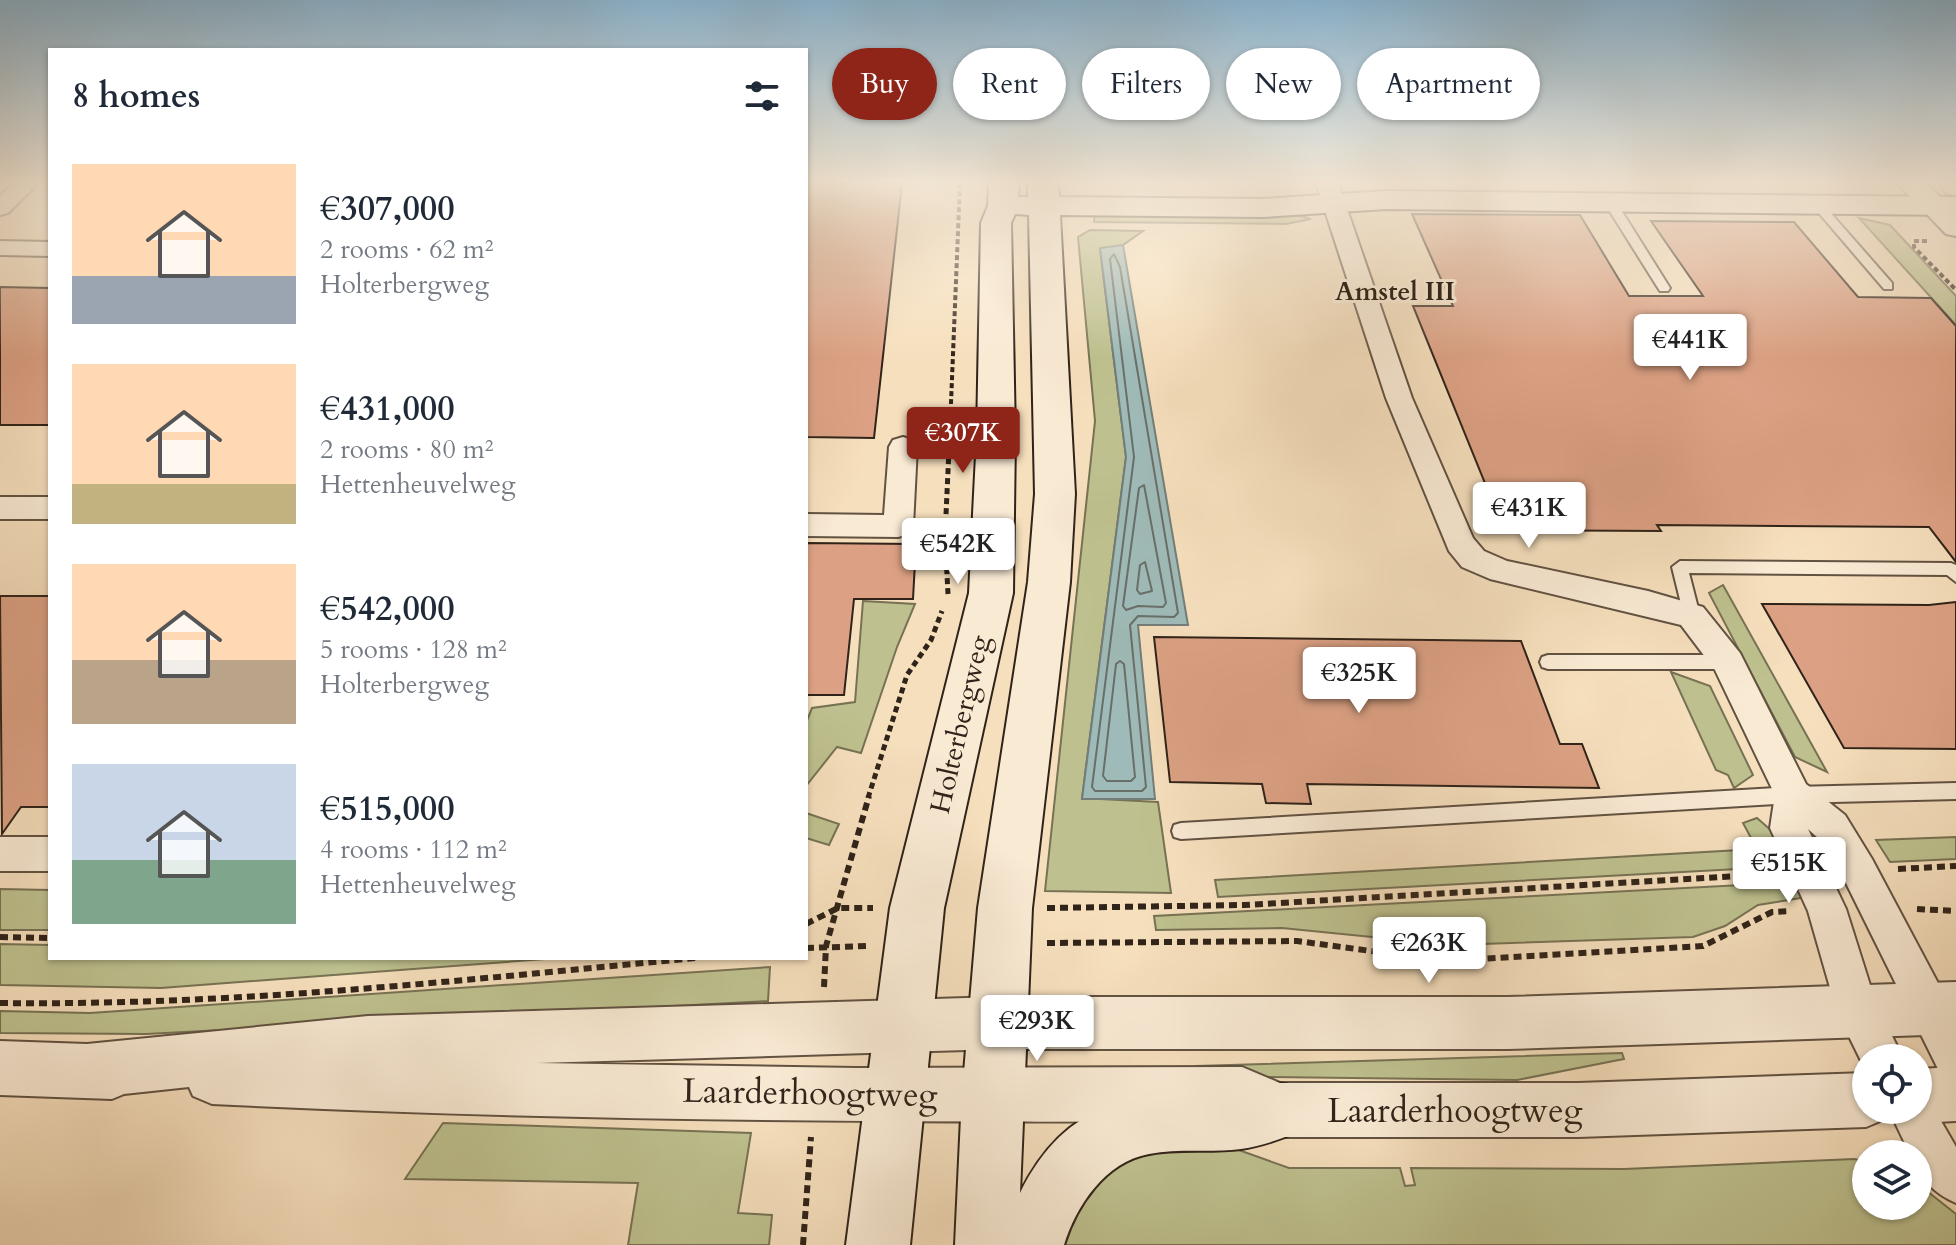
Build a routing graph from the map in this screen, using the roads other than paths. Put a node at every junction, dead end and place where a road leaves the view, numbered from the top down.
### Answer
1 (996, 241) edge
2 (1046, 241) edge
3 (1347, 241) edge
4 (1635, 241) edge
5 (1849, 241) edge
6 (0, 248) edge
7 (48, 249) edge
8 (1888, 286) dead end
9 (1664, 288) dead end
10 (903, 447) dead end
11 (0, 508) edge
12 (48, 508) edge
13 (822, 525) edge
14 (1956, 576) edge
15 (1692, 616) junction
16 (1548, 662) dead end
17 (1728, 662) junction
18 (1956, 791) edge
19 (1793, 795) junction
20 (1181, 831) dead end
21 (0, 854) edge
22 (48, 854) edge
23 (1943, 1008) edge
24 (1858, 1012) junction
25 (999, 1023) junction
26 (904, 1025) junction
27 (1875, 1044) edge
28 (1956, 1060) edge
29 (0, 1068) edge
30 (87, 1071) junction
31 (893, 1093) junction
32 (1956, 1094) edge
33 (1932, 1095) edge
34 (992, 1096) junction
35 (1852, 1100) edge
36 (1279, 1110) junction
37 (1918, 1124) edge
38 (1956, 1180) edge
39 (878, 1245) edge
40 (987, 1245) edge
41 (1032, 1245) edge

1 - 26 main road, Holterbergweg
2 - 25 main road
3 - 15 street
4 - 9 lane
5 - 8 lane
6 - 7 street
10 - 13 street
11 - 12 street
14 - 15 lane
15 - 17 street
16 - 17 lane
17 - 19 street
18 - 19 lane
19 - 20 lane
19 - 23 street
19 - 24 street
21 - 22 street
23 - 24 street, Laarderhoogtweg
23 - 28 street
24 - 25 street, Laarderhoogtweg
24 - 27 street
25 - 26 street, Laarderhoogtweg
25 - 34 main road
26 - 30 street, Laarderhoogtweg
26 - 31 main road, Holterbergweg
29 - 30 street, Laarderhoogtweg
30 - 31 street, Laarderhoogtweg
31 - 34 street, Laarderhoogtweg
31 - 39 main road, Holterbergweg
32 - 33 street
34 - 36 street, Laarderhoogtweg
34 - 40 main road
35 - 36 street, Laarderhoogtweg
36 - 41 main road
37 - 38 street

